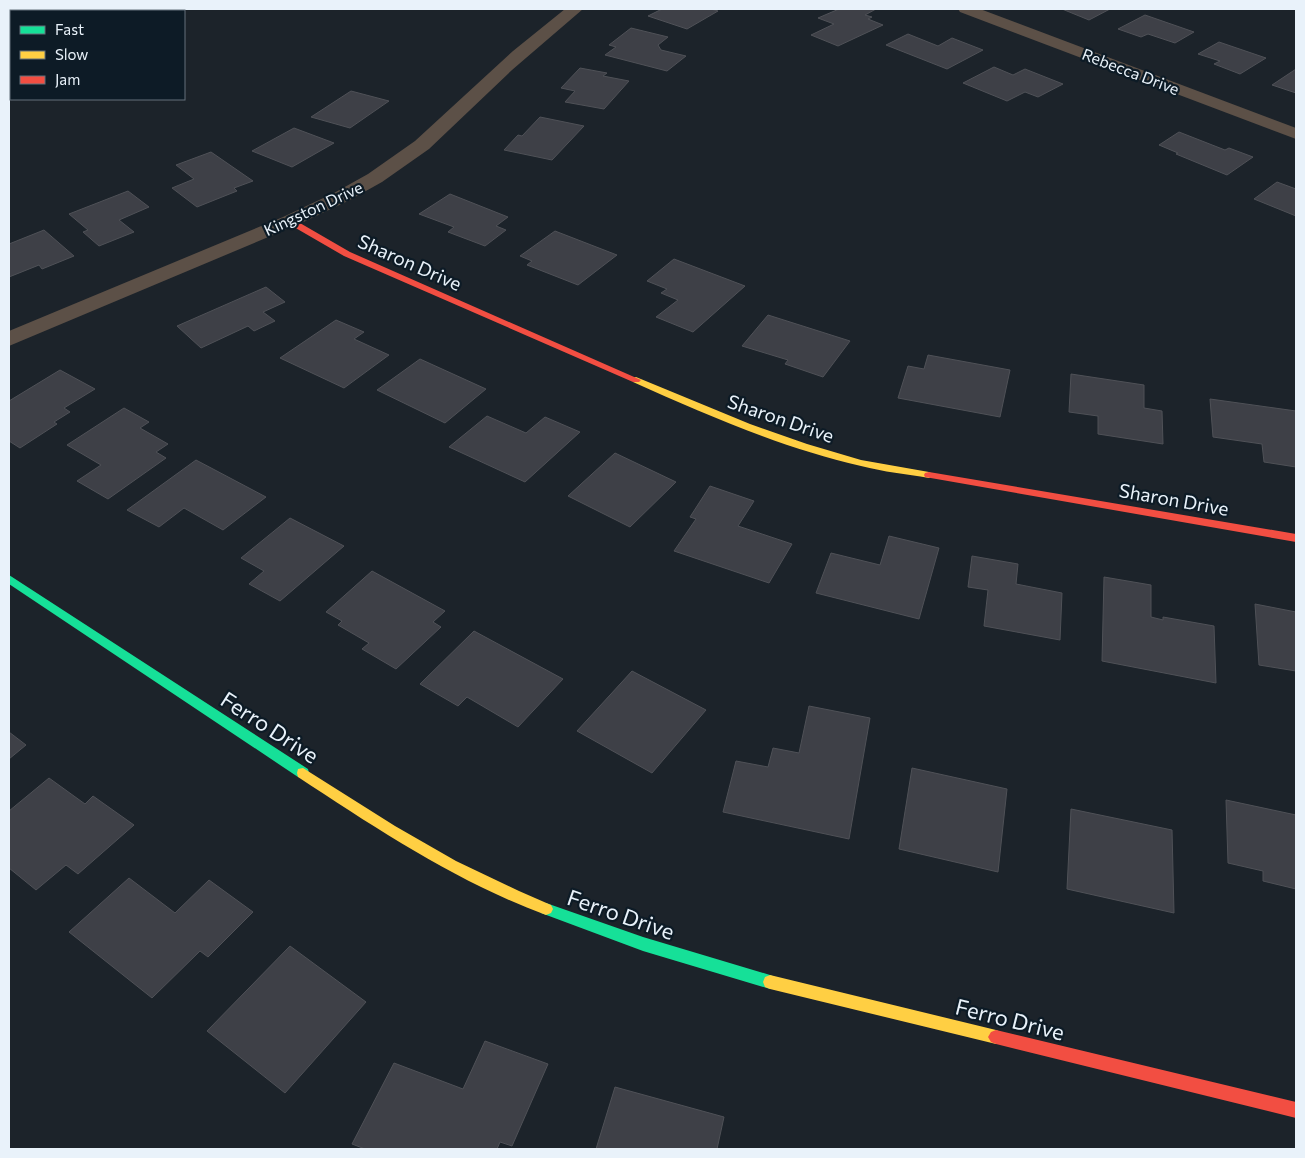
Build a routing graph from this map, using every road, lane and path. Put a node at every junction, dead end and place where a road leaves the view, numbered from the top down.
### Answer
1 (576, 9) edge
2 (966, 9) edge
3 (1296, 134) edge
4 (290, 221) junction
5 (9, 339) edge
6 (1296, 538) edge
7 (9, 579) edge
8 (1296, 1110) edge

1 - 4 street, Kingston Drive
2 - 3 street, Rebecca Drive
4 - 5 street, Kingston Drive
4 - 6 street, Sharon Drive
7 - 8 street, Ferro Drive

